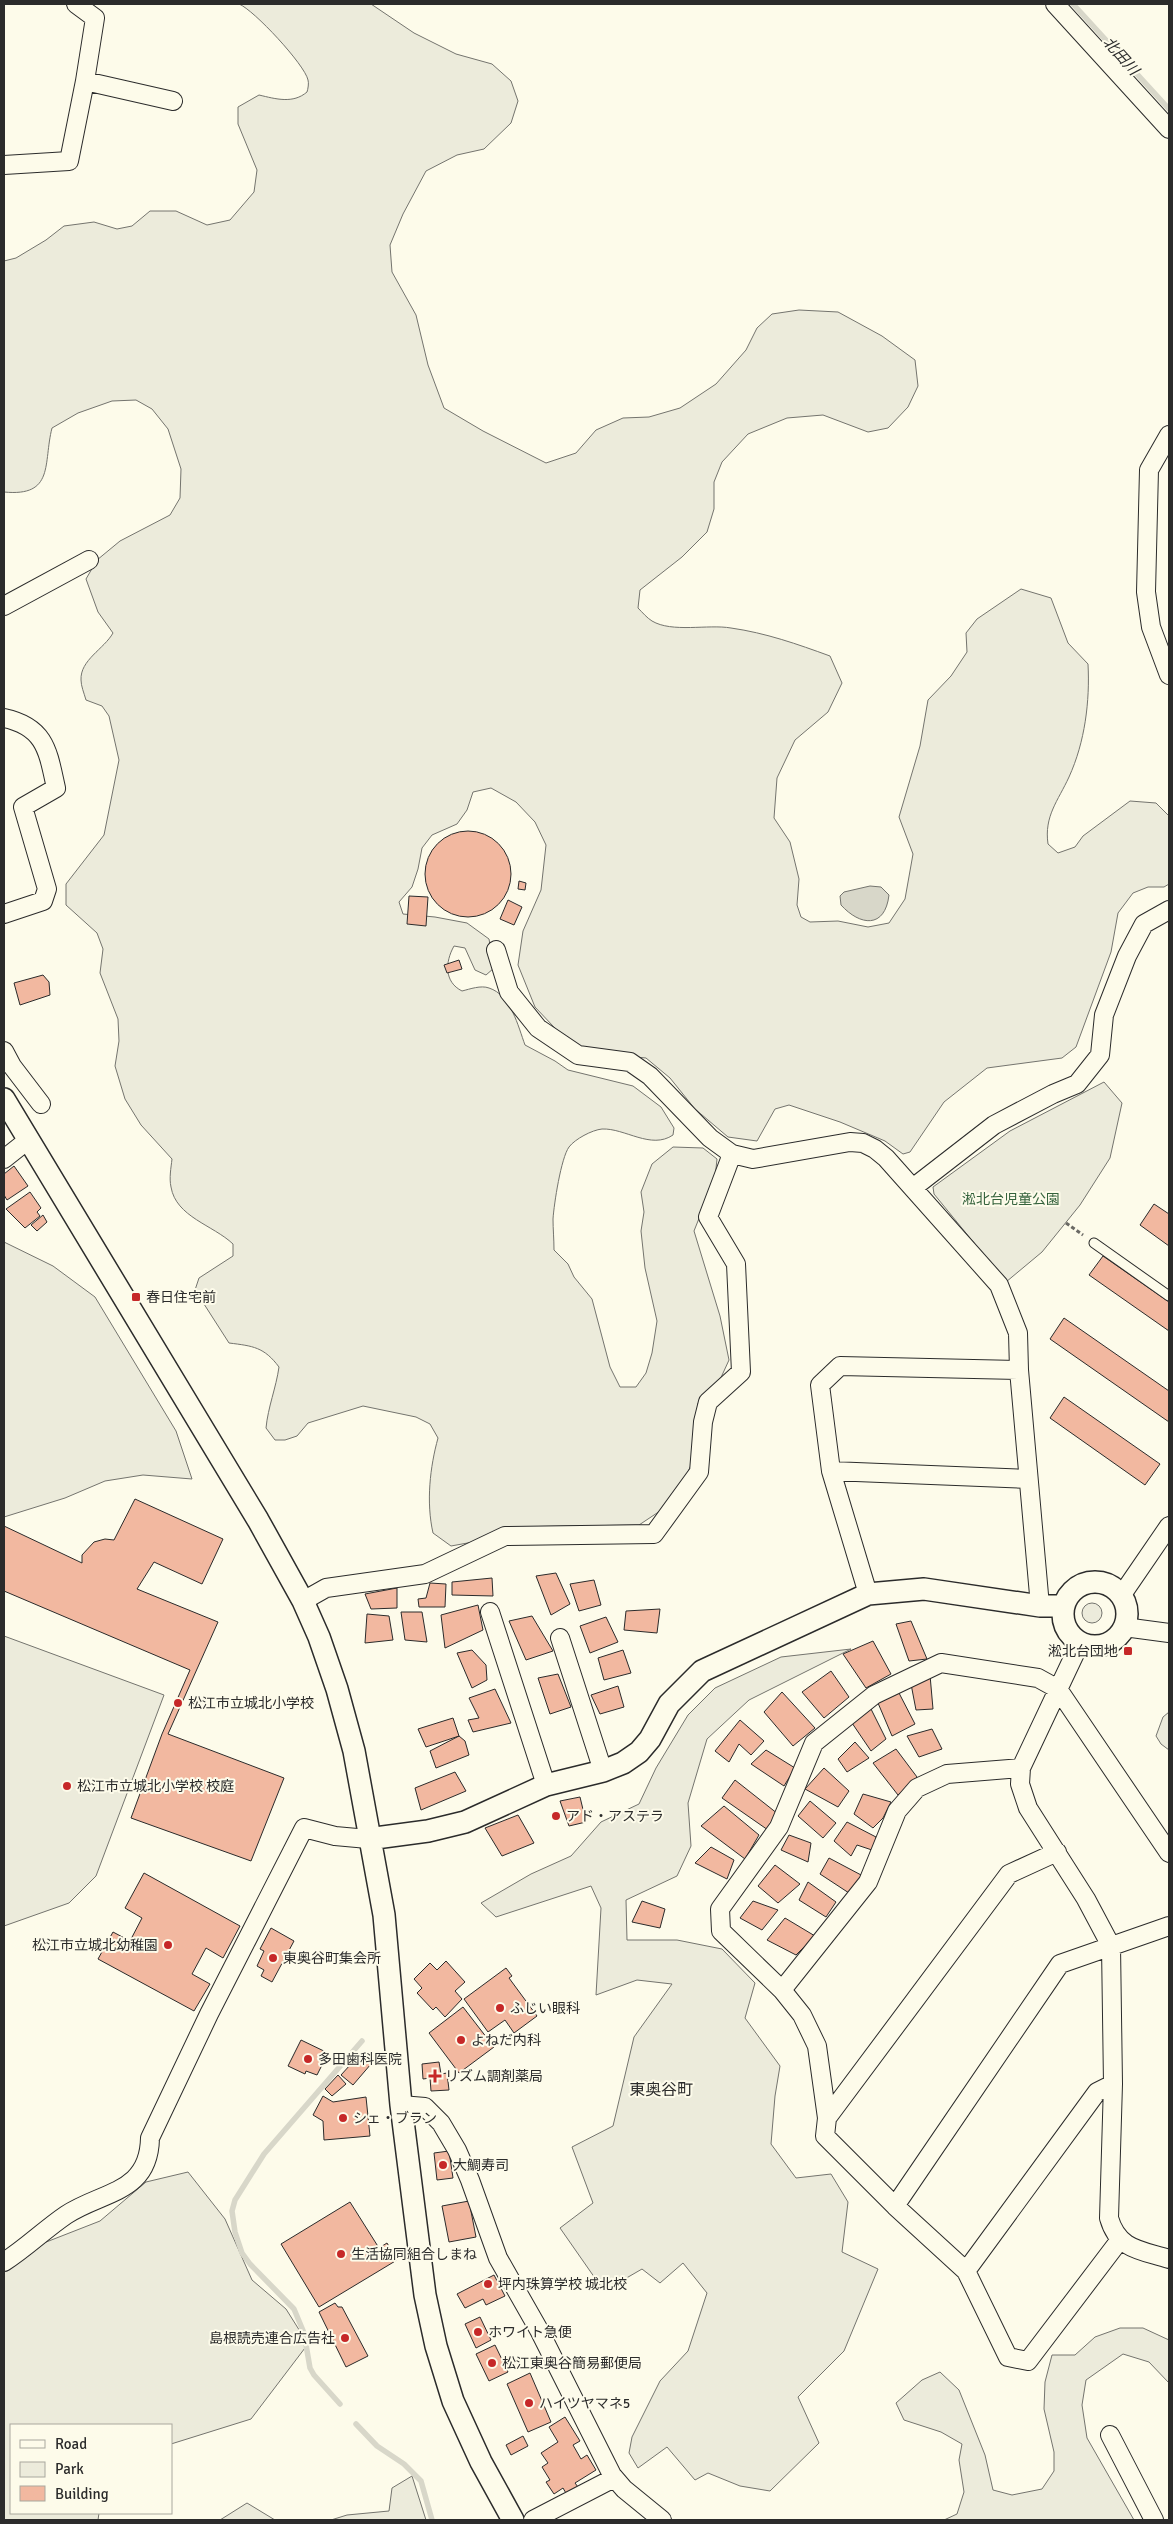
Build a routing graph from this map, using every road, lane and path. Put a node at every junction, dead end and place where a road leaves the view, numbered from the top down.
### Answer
1 (76, 4) edge
2 (1055, 4) edge
3 (85, 81) junction
4 (173, 101) dead end
5 (1169, 129) edge
6 (4, 165) edge
7 (1169, 435) edge
8 (89, 560) dead end
9 (4, 606) edge
10 (1169, 675) edge
11 (4, 718) edge
12 (1169, 910) edge
13 (4, 914) edge
14 (496, 950) dead end
15 (4, 1051) edge
16 (4, 1099) edge
17 (41, 1104) dead end
18 (28, 1140) junction
19 (732, 1154) junction
20 (4, 1159) edge
21 (914, 1187) junction
22 (1066, 1222) dead end
23 (1094, 1243) joint
24 (1169, 1296) edge
25 (1019, 1370) junction
26 (830, 1471) junction
27 (1028, 1479) junction
28 (1169, 1526) edge
29 (868, 1594) junction
30 (1121, 1596) junction
31 (303, 1600) junction
32 (1040, 1606) junction
33 (1063, 1606) junction
34 (490, 1612) dead end
35 (1124, 1626) junction
36 (1169, 1633) edge
37 (560, 1638) dead end
38 (1080, 1643) junction
39 (1058, 1689) junction
40 (1021, 1768) junction
41 (603, 1771) junction
42 (546, 1784) junction
43 (368, 1839) junction
44 (1057, 1852) junction
45 (1169, 1853) edge
46 (1169, 1926) edge
47 (1111, 1946) junction
48 (782, 1990) junction
49 (1113, 2084) junction
50 (401, 2104) junction
51 (827, 2118) junction
52 (895, 2206) junction
53 (1120, 2241) junction
54 (1169, 2259) edge
55 (4, 2262) edge
56 (966, 2271) junction
57 (1110, 2435) dead end
58 (614, 2478) junction
59 (513, 2520) edge
60 (534, 2520) edge
61 (662, 2520) edge
62 (1154, 2520) edge

1 - 3 street
2 - 5 street
3 - 4 street
3 - 6 street
7 - 10 street
8 - 9 street
11 - 13 street
12 - 21 street
14 - 19 street
15 - 17 street
16 - 18 street
18 - 20 street
18 - 31 street
19 - 21 street
19 - 31 street
21 - 25 street
22 - 23 path
23 - 24 lane
25 - 26 street
25 - 27 street
26 - 27 street
26 - 29 street
27 - 32 street
28 - 30 street
29 - 32 street
29 - 41 street
30 - 33 street
30 - 35 street
31 - 43 street
32 - 33 street
33 - 38 street
34 - 42 street
35 - 36 street
35 - 38 street
37 - 41 street
38 - 39 street
39 - 40 street
39 - 45 street
39 - 48 street
40 - 44 street
40 - 48 street
41 - 42 street
42 - 43 street
43 - 50 street
43 - 55 street
44 - 47 street
44 - 51 street
46 - 47 street
47 - 49 street
47 - 52 street
48 - 51 street
49 - 53 street
49 - 56 street
50 - 58 street
50 - 59 street
51 - 52 street
52 - 56 street
53 - 54 street
53 - 56 street
57 - 62 street
58 - 60 street
58 - 61 street

